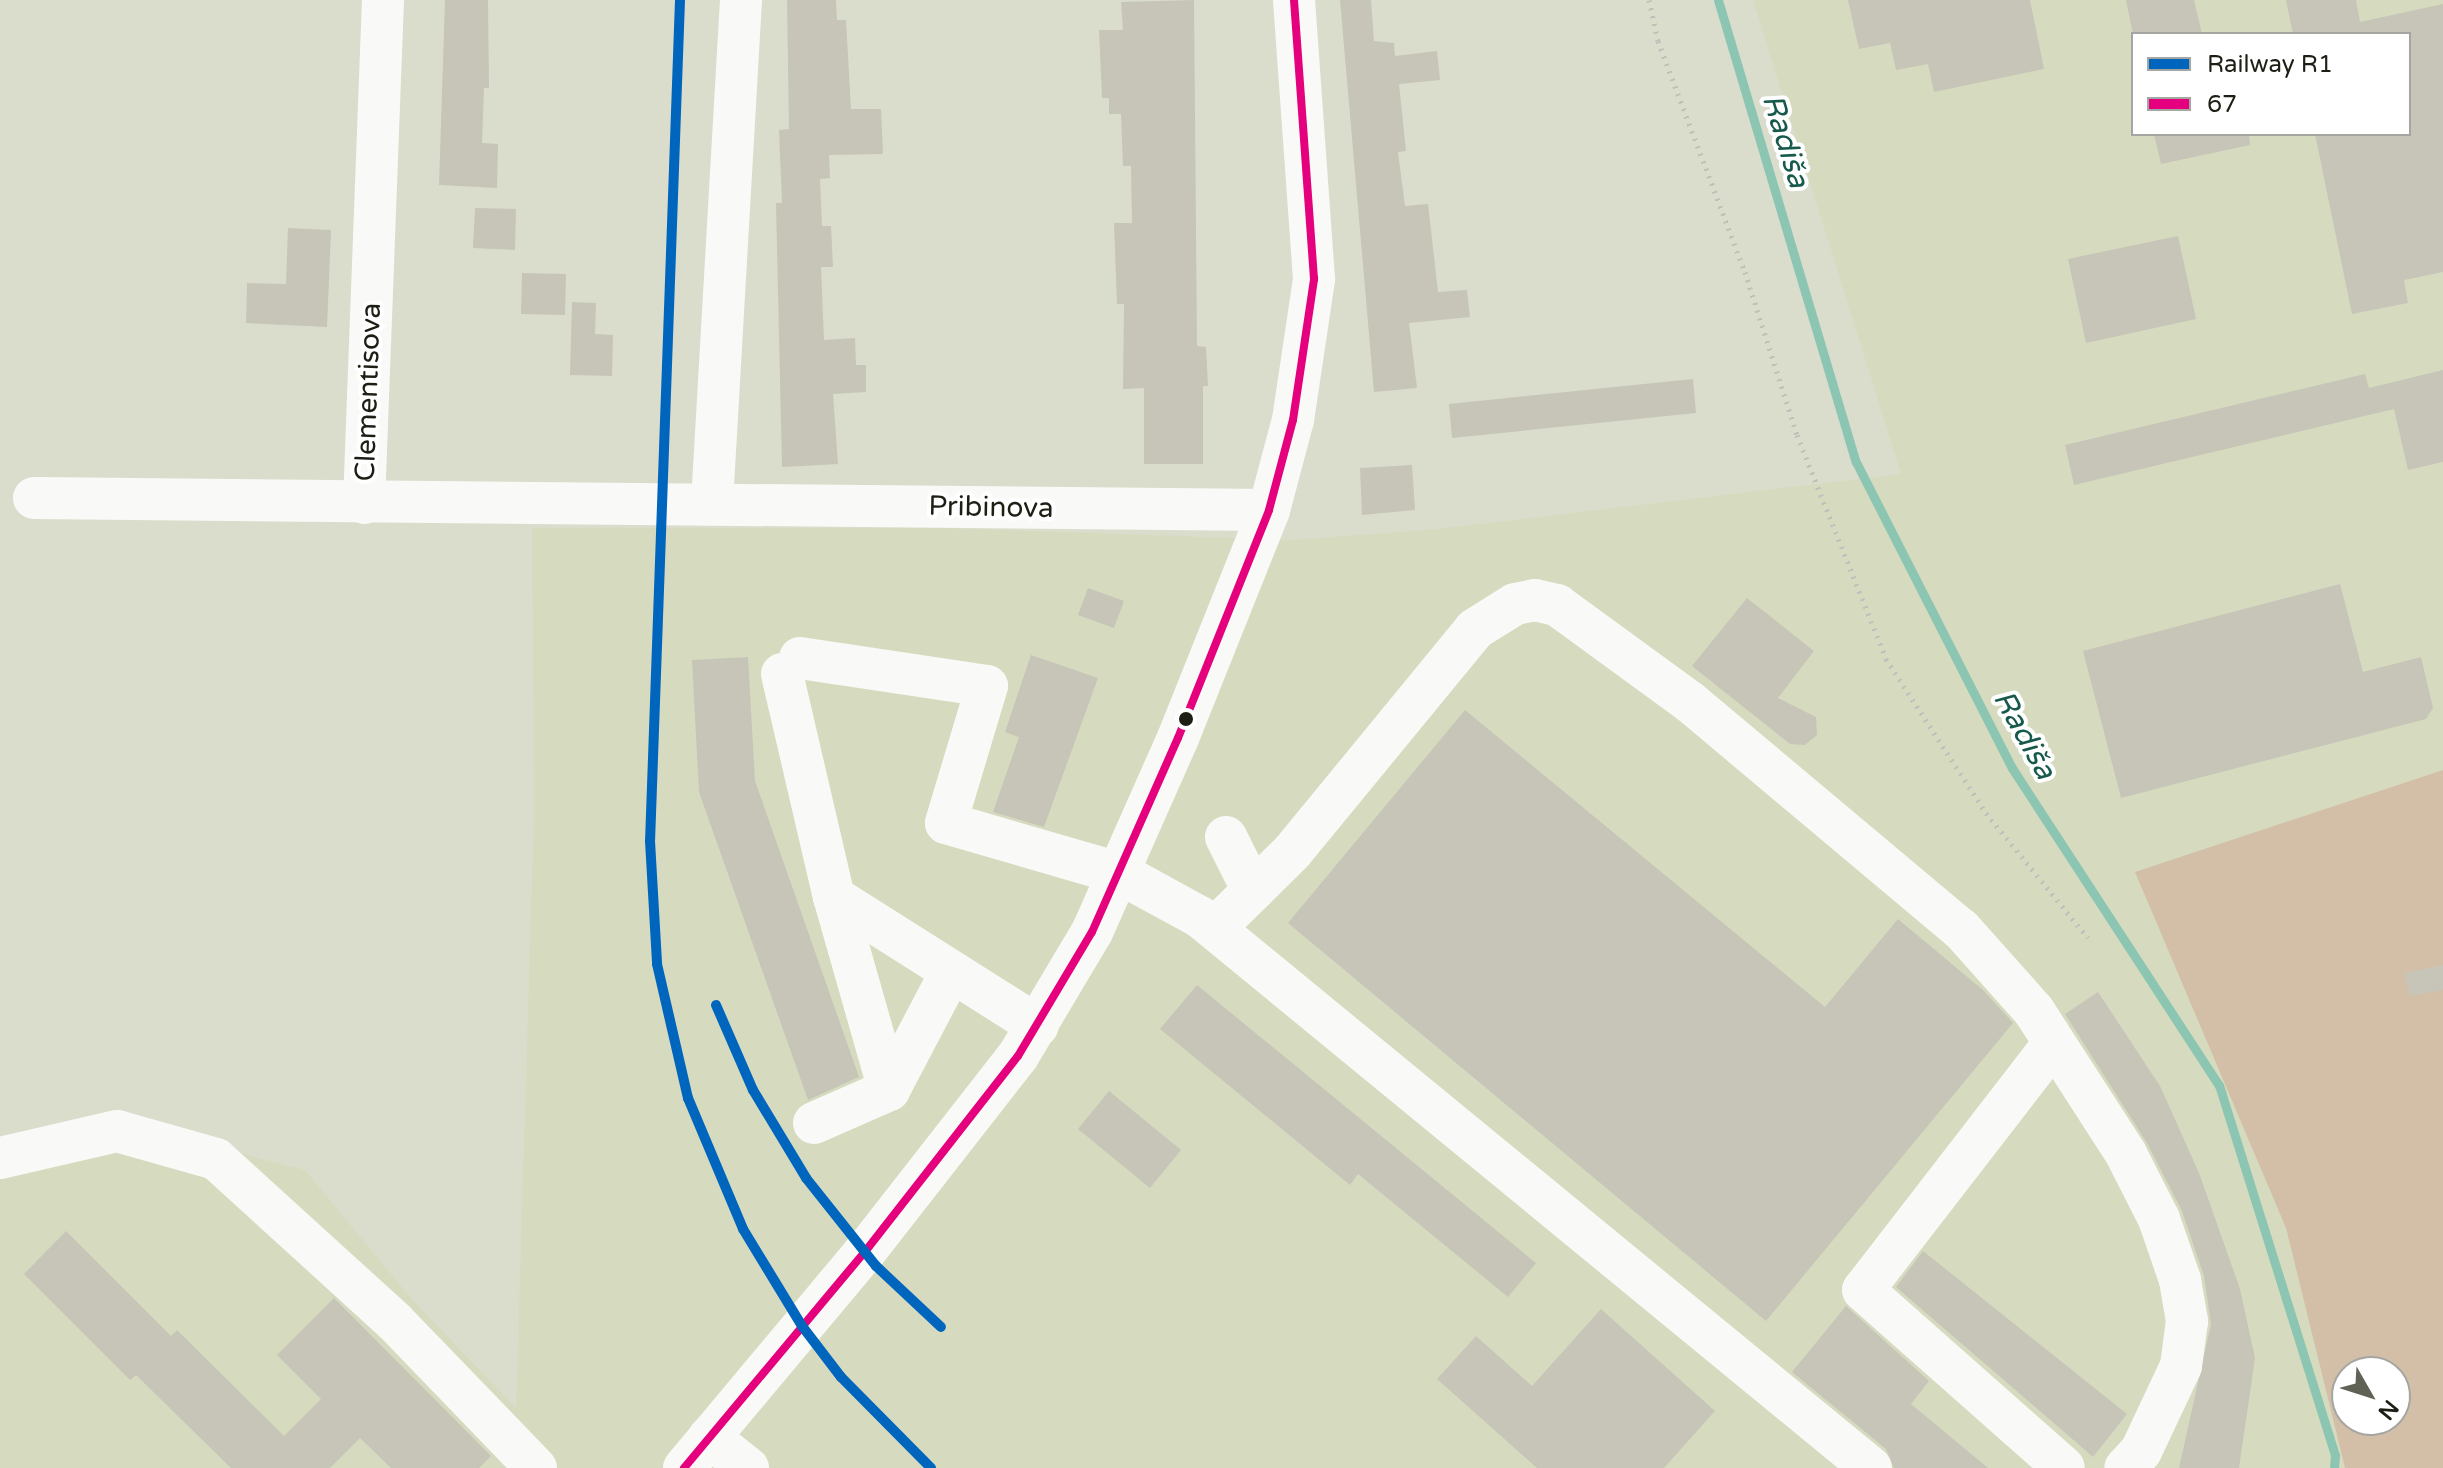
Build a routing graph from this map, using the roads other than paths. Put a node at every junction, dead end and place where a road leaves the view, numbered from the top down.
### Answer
1 (383, 0) edge
2 (741, 0) edge
3 (1294, 0) edge
4 (34, 498) dead end
5 (364, 503) junction
6 (712, 503) junction
7 (1269, 510) junction
8 (1226, 837) dead end
9 (1121, 874) junction
10 (1253, 891) junction
11 (834, 897) junction
12 (1215, 928) junction
13 (951, 972) junction
14 (1038, 1026) junction
15 (2054, 1043) junction
16 (889, 1090) junction
17 (814, 1123) dead end
18 (0, 1158) edge
19 (696, 1453) edge
20 (536, 1468) edge
21 (748, 1468) edge
22 (1871, 1468) edge
23 (2064, 1468) edge
24 (2125, 1468) edge

1 - 5 street, Clementisova
2 - 6 street
3 - 7 street
4 - 5 street, Clementisova
5 - 6 street, Pribinova
6 - 7 street, Pribinova
7 - 9 street
8 - 10 street
9 - 11 street
9 - 12 street
9 - 14 street
10 - 12 street
10 - 15 street
11 - 13 street
11 - 16 street
12 - 22 street
13 - 14 street
13 - 16 street
14 - 19 street
15 - 23 street
15 - 24 street
16 - 17 street
18 - 20 street
19 - 21 street

